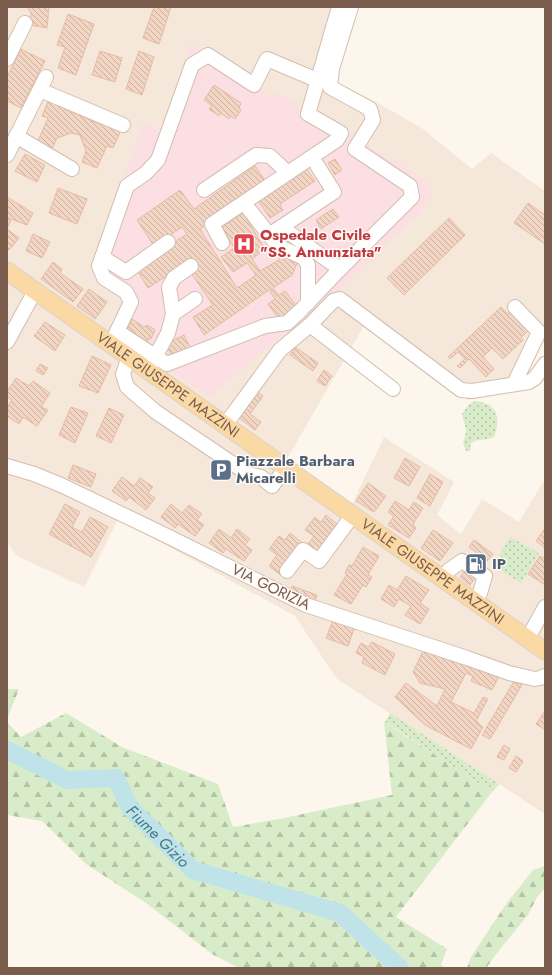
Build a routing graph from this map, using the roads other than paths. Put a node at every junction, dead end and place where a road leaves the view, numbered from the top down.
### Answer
1 (339, 7) edge
2 (351, 7) edge
3 (25, 23) dead end
4 (7, 59) edge
5 (317, 80) junction
6 (123, 125) dead end
7 (16, 136) junction
8 (7, 156) edge
9 (317, 165) dead end
10 (72, 169) dead end
11 (288, 173) junction
12 (204, 190) dead end
13 (244, 203) junction
14 (281, 227) junction
15 (269, 235) junction
16 (168, 242) dead end
17 (222, 243) dead end
18 (102, 257) junction
19 (191, 266) dead end
20 (340, 269) junction
21 (7, 271) edge
22 (35, 291) junction
23 (195, 299) dead end
24 (308, 303) junction
25 (515, 307) dead end
26 (173, 314) junction
27 (310, 326) junction
28 (114, 338) junction
29 (7, 342) edge
30 (129, 357) junction
31 (152, 363) junction
32 (545, 364) edge
33 (514, 384) junction
34 (393, 389) dead end
35 (225, 425) junction
36 (7, 466) edge
37 (286, 468) junction
38 (353, 515) junction
39 (287, 571) dead end
40 (442, 578) junction
41 (476, 602) junction
42 (545, 607) edge
43 (528, 638) junction
44 (545, 650) edge
45 (545, 676) edge

1 - 5 street
2 - 20 street
3 - 4 street
5 - 11 street
5 - 18 street
6 - 7 street
7 - 8 street
7 - 10 street
9 - 14 street
11 - 12 street
11 - 13 street
13 - 15 street
13 - 17 street
14 - 15 street
14 - 20 street
15 - 24 street
16 - 18 street
18 - 28 street
19 - 26 street
20 - 24 street
21 - 22 main road, VIALE GIUSEPPE MAZZINI
22 - 28 main road, VIALE GIUSEPPE MAZZINI
22 - 29 street
23 - 26 street
24 - 31 street
25 - 33 street
26 - 31 street
27 - 33 street
27 - 34 street
27 - 35 street
28 - 30 main road, VIALE GIUSEPPE MAZZINI
28 - 31 street
30 - 31 main road, VIALE GIUSEPPE MAZZINI
30 - 37 street
31 - 35 main road, VIALE GIUSEPPE MAZZINI
32 - 33 street
35 - 37 main road, VIALE GIUSEPPE MAZZINI
36 - 45 street, VIA GORIZIA
37 - 38 main road, VIALE GIUSEPPE MAZZINI
38 - 39 street
38 - 40 main road, VIALE GIUSEPPE MAZZINI
40 - 41 main road, VIALE GIUSEPPE MAZZINI
40 - 41 street
41 - 43 main road, VIALE GIUSEPPE MAZZINI
42 - 43 street
43 - 44 main road, VIALE GIUSEPPE MAZZINI

